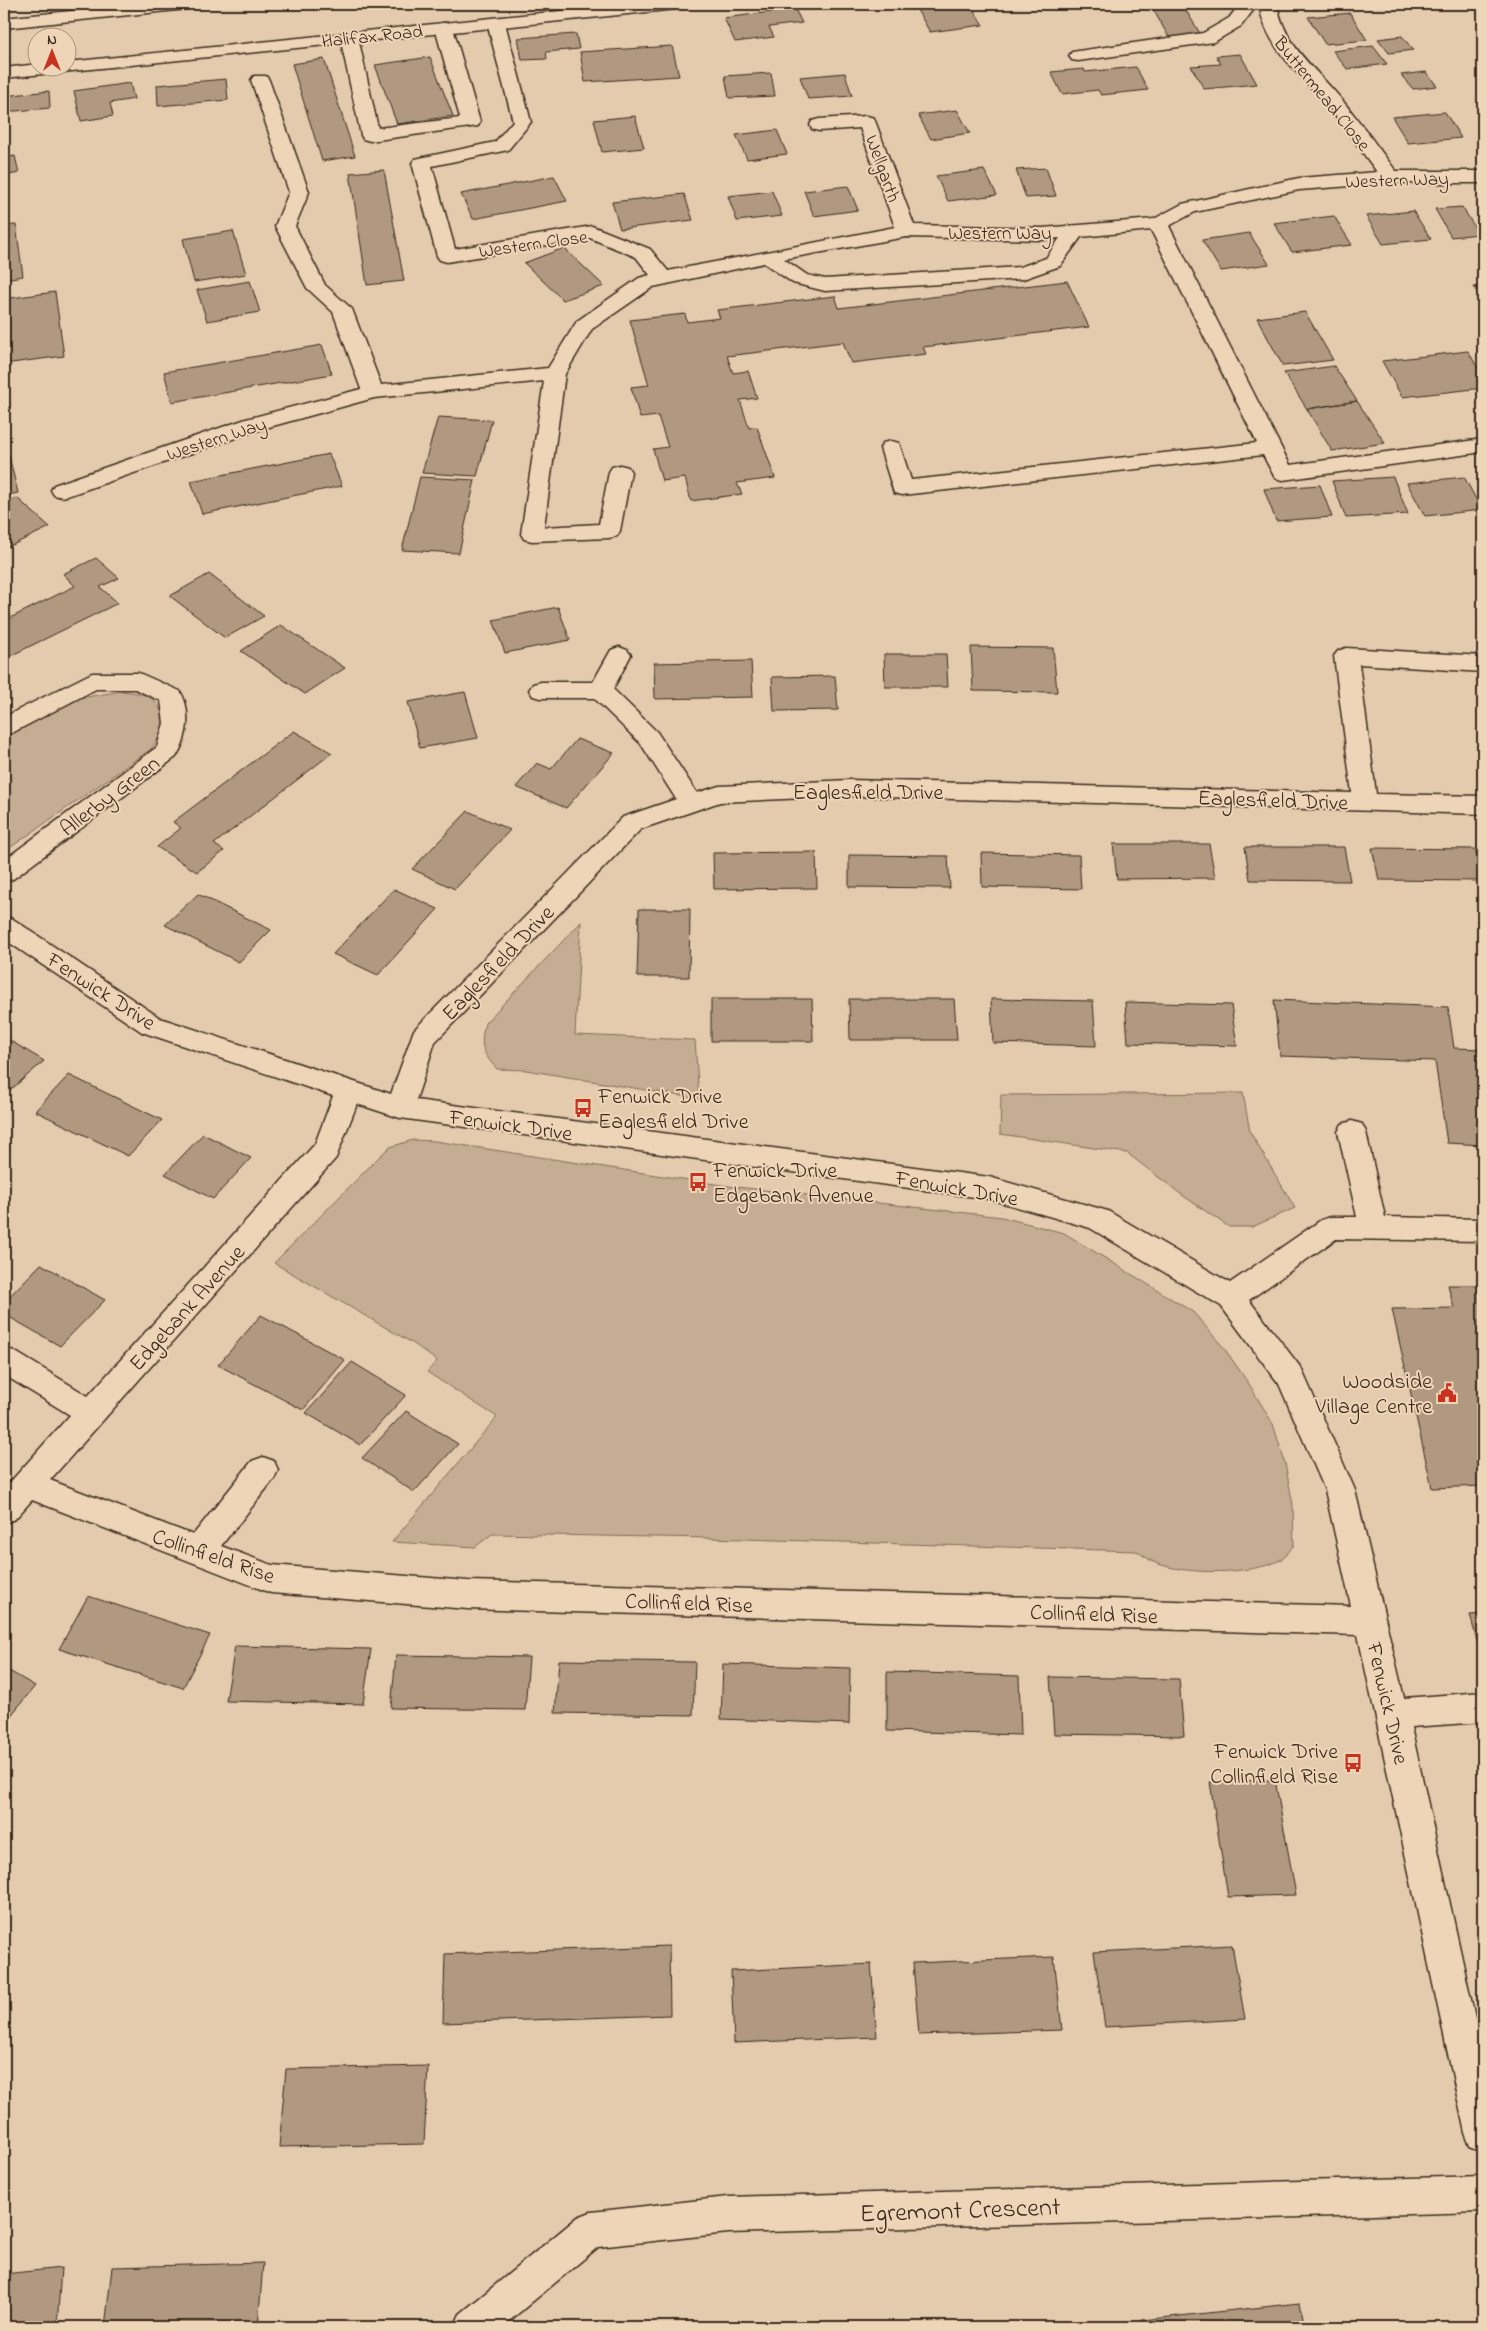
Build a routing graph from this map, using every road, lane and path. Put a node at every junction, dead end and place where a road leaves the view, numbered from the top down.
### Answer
1 (187, 4) edge
2 (677, 4) edge
3 (1248, 4) edge
4 (1268, 4) edge
5 (634, 6) edge
6 (35, 12) edge
7 (496, 22) junction
8 (4, 23) edge
9 (444, 28) junction
10 (349, 38) junction
11 (1078, 56) dead end
12 (78, 66) edge
13 (28, 71) edge
14 (4, 73) edge
15 (260, 80) dead end
16 (819, 125) dead end
17 (1390, 177) junction
18 (1483, 177) edge
19 (1158, 224) junction
20 (906, 231) junction
21 (1074, 232) junction
22 (768, 256) junction
23 (664, 279) junction
24 (555, 374) junction
25 (373, 392) junction
26 (1483, 446) edge
27 (891, 448) dead end
28 (1270, 448) junction
29 (620, 472) dead end
30 (62, 490) dead end
31 (619, 655) dead end
32 (1483, 664) edge
33 (541, 690) dead end
34 (600, 690) junction
35 (4, 727) edge
36 (1365, 802) junction
37 (691, 803) junction
38 (1483, 805) edge
39 (4, 873) edge
40 (7, 933) edge
41 (348, 1091) junction
42 (400, 1108) junction
43 (1352, 1132) dead end
44 (1373, 1228) junction
45 (1483, 1230) edge
46 (1231, 1298) junction
47 (4, 1360) edge
48 (91, 1413) junction
49 (263, 1470) dead end
50 (27, 1484) junction
51 (4, 1510) edge
52 (198, 1552) junction
53 (1370, 1621) junction
54 (1483, 1707) edge
55 (1392, 1714) junction
56 (1483, 2133) edge
57 (1483, 2194) edge
58 (473, 2327) edge

1 - 6 main road
2 - 5 main road, Halifax Road
3 - 11 main road
4 - 17 main road, Buttermead Close
5 - 7 main road, Halifax Road
6 - 8 main road
7 - 9 main road, Halifax Road
7 - 23 main road, Western Close
9 - 10 main road, Halifax Road
9 - 10 main road
10 - 12 main road, Halifax Road
13 - 14 main road
15 - 25 main road
16 - 20 main road, Wellgarth
17 - 18 main road, Western Way
17 - 19 main road, Western Way
19 - 21 main road, Western Way
19 - 28 main road
20 - 21 main road, Western Way
20 - 22 main road, Western Way
21 - 22 main road
22 - 23 main road, Western Way
23 - 24 main road, Western Way
24 - 25 main road, Western Way
24 - 29 main road, Western Way
25 - 30 main road, Western Way
26 - 28 main road
27 - 28 main road
31 - 34 main road
32 - 36 main road
33 - 34 main road
34 - 37 main road
35 - 39 main road, Allerby Green
36 - 37 main road, Eaglesfield Drive
36 - 38 main road, Eaglesfield Drive
37 - 42 main road, Eaglesfield Drive
40 - 41 main road, Fenwick Drive
41 - 42 main road, Fenwick Drive
41 - 48 main road, Edgebank Avenue
42 - 46 main road, Fenwick Drive
43 - 44 main road
44 - 45 main road
44 - 46 main road
46 - 53 main road, Fenwick Drive
47 - 48 main road
48 - 50 main road, Edgebank Avenue
49 - 52 main road
50 - 51 main road, Edgebank Avenue
50 - 52 main road, Collinfield Rise
52 - 53 main road, Collinfield Rise
53 - 55 main road, Fenwick Drive
54 - 55 main road
55 - 56 main road, Fenwick Drive
57 - 58 main road, Egremont Crescent

